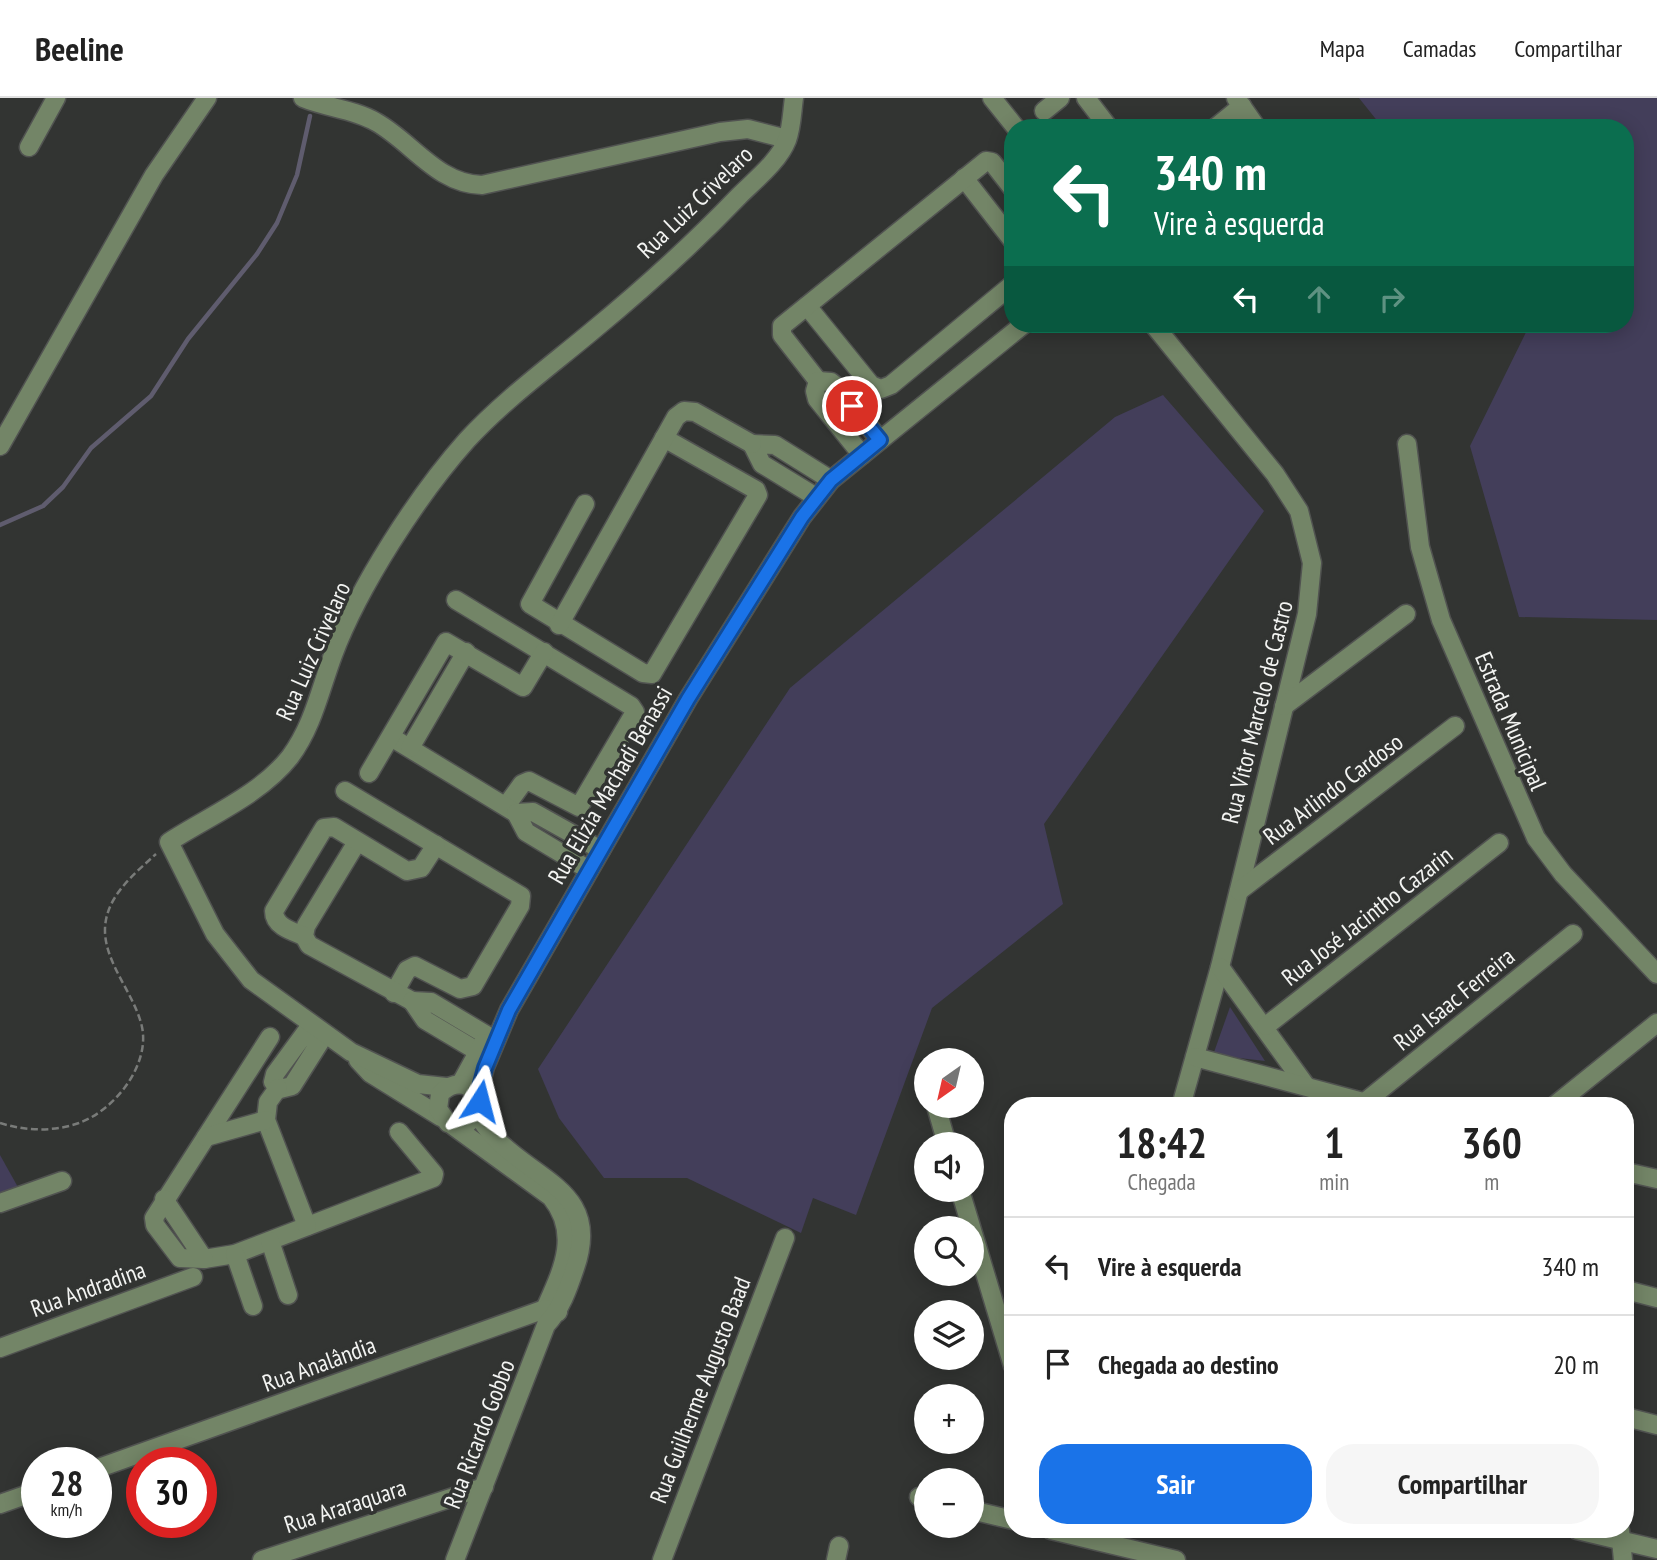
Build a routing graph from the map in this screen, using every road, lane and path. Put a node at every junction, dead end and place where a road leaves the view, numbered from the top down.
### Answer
1 (56, 98) edge
2 (207, 98) edge
3 (303, 98) edge
4 (794, 98) edge
5 (1060, 98) edge
6 (1086, 98) edge
7 (997, 100) edge
8 (1239, 102) edge
9 (1044, 111) dead end
10 (1010, 119) edge
11 (1102, 119) edge
12 (1223, 119) edge
13 (1251, 119) edge
14 (787, 139) junction
15 (29, 147) dead end
16 (964, 178) junction
17 (1004, 179) edge
18 (1004, 229) edge
19 (1004, 291) edge
20 (807, 306) junction
21 (1013, 333) edge
22 (1162, 333) edge
23 (1167, 333) edge
24 (1171, 343) junction
25 (818, 381) junction
26 (852, 406) junction
27 (835, 420) junction
28 (664, 438) junction
29 (880, 440) junction
30 (752, 444) junction
31 (1407, 444) dead end
32 (0, 446) edge
33 (792, 455) junction
34 (862, 455) junction
35 (780, 474) junction
36 (831, 480) junction
37 (816, 498) junction
38 (585, 504) dead end
39 (456, 600) dead end
40 (1406, 614) dead end
41 (559, 625) junction
42 (466, 652) junction
43 (544, 652) junction
44 (1284, 706) junction
45 (1455, 726) dead end
46 (391, 737) junction
47 (410, 748) junction
48 (369, 773) dead end
49 (345, 792) dead end
50 (511, 810) junction
51 (555, 826) junction
52 (169, 842) junction
53 (357, 842) junction
54 (544, 843) junction
55 (1499, 843) dead end
56 (436, 845) junction
57 (601, 849) junction
58 (589, 870) junction
59 (1240, 891) junction
60 (1573, 934) dead end
61 (304, 936) junction
62 (1220, 967) junction
63 (1657, 974) edge
64 (394, 993) junction
65 (412, 1001) junction
66 (509, 1010) junction
67 (452, 1014) junction
68 (1657, 1023) edge
69 (1266, 1026) junction
70 (318, 1030) junction
71 (442, 1031) junction
72 (488, 1035) junction
73 (270, 1037) dead end
74 (477, 1051) junction
75 (351, 1052) junction
76 (290, 1053) junction
77 (1195, 1057) junction
78 (306, 1064) junction
79 (454, 1085) junction
80 (1306, 1086) junction
81 (278, 1088) junction
82 (478, 1095) junction
83 (1184, 1097) edge
84 (1346, 1097) edge
85 (1380, 1097) edge
86 (1565, 1097) edge
87 (477, 1114) junction
88 (266, 1120) junction
89 (447, 1121) junction
90 (0, 1123) edge
91 (399, 1132) dead end
92 (206, 1137) junction
93 (1634, 1174) edge
94 (1657, 1180) edge
95 (62, 1181) dead end
96 (964, 1202) edge
97 (0, 1203) edge
98 (566, 1206) junction
99 (307, 1226) junction
100 (785, 1238) dead end
101 (270, 1241) junction
102 (235, 1254) junction
103 (193, 1277) dead end
104 (1634, 1292) edge
105 (288, 1295) dead end
106 (1657, 1298) edge
107 (253, 1306) dead end
108 (550, 1316) junction
109 (1004, 1336) edge
110 (0, 1348) edge
111 (1634, 1419) edge
112 (1657, 1425) edge
113 (112, 1464) edge
114 (484, 1487) junction
115 (21, 1496) edge
116 (0, 1504) edge
117 (984, 1513) edge
118 (1004, 1518) edge
119 (1084, 1538) edge
120 (1621, 1538) edge
121 (1629, 1538) edge
122 (1657, 1549) edge
123 (262, 1560) edge
124 (455, 1560) edge
125 (662, 1560) edge
126 (1176, 1560) edge
127 (1623, 1560) edge

1 - 15 street
2 - 32 street
3 - 14 street
4 - 14 street
5 - 9 street
6 - 11 street
7 - 10 street
8 - 12 street
8 - 13 street
14 - 52 street, Rua Luiz Crivelaro
16 - 17 street
16 - 18 street
16 - 20 street
19 - 20 street
20 - 25 street
21 - 29 street, Rua Elizia Machadi Benassi
22 - 24 street
23 - 24 street
24 - 44 street, Rua Vitor Marcelo de Castro
25 - 26 street
25 - 27 street
26 - 27 street
26 - 29 street
27 - 34 street
28 - 30 street
28 - 41 street
28 - 41 street
29 - 34 street, Rua Elizia Machadi Benassi
30 - 33 street
30 - 35 street
31 - 63 street, Estrada Municipal
33 - 35 street
33 - 36 street
34 - 36 street, Rua Elizia Machadi Benassi
35 - 37 street
36 - 37 street, Rua Elizia Machadi Benassi
37 - 57 street, Rua Elizia Machadi Benassi
38 - 41 street
39 - 43 street
40 - 44 street
42 - 43 street
42 - 46 street
42 - 47 street
43 - 50 street
44 - 59 street, Rua Vitor Marcelo de Castro
45 - 59 street, Rua Arlindo Cardoso
46 - 47 street
46 - 48 street
47 - 50 street
49 - 56 street
50 - 51 street
50 - 54 street
51 - 54 street
51 - 57 street
52 - 70 street
52 - 90 path
53 - 56 street
53 - 61 street
53 - 61 street
54 - 58 street
55 - 69 street, Rua José Jacintho Cazarin
56 - 64 street
57 - 58 street, Rua Elizia Machadi Benassi
58 - 66 street, Rua Elizia Machadi Benassi
59 - 62 street, Rua Vitor Marcelo de Castro
60 - 85 street, Rua Isaac Ferreira
61 - 64 street
62 - 69 street
62 - 77 street, Rua Vitor Marcelo de Castro
64 - 65 street
65 - 67 street
65 - 71 street
66 - 72 street, Rua Elizia Machadi Benassi
66 - 82 street, Rua Elizia Machadi Benassi
67 - 71 street
67 - 72 street
68 - 86 street
69 - 80 street
70 - 75 street
70 - 76 street
70 - 78 street
71 - 74 street
72 - 74 street, Rua Elizia Machadi Benassi
73 - 92 street
74 - 79 street, Rua Elizia Machadi Benassi
75 - 79 street
75 - 89 street
76 - 78 street
76 - 81 street
77 - 80 street
77 - 83 street, Rua Vitor Marcelo de Castro
78 - 81 street
79 - 82 street
79 - 89 street
80 - 84 street
81 - 88 street
82 - 87 street
87 - 89 street
87 - 98 street
88 - 92 street
88 - 99 street
89 - 98 street
91 - 99 street
92 - 102 street
93 - 94 street
95 - 97 street
96 - 109 street
98 - 108 street, Rua Ricardo Gobbo
99 - 101 street
100 - 125 street, Rua Guilherme Augusto Baad
101 - 102 street
101 - 105 street
102 - 107 street
103 - 110 street, Rua Andradina
104 - 106 street
108 - 113 street, Rua Analândia
108 - 114 street, Rua Ricardo Gobbo
111 - 112 street
114 - 123 street, Rua Araraquara
114 - 124 street, Rua Ricardo Gobbo
115 - 116 street
117 - 118 street
119 - 126 street
120 - 127 street
121 - 122 street

